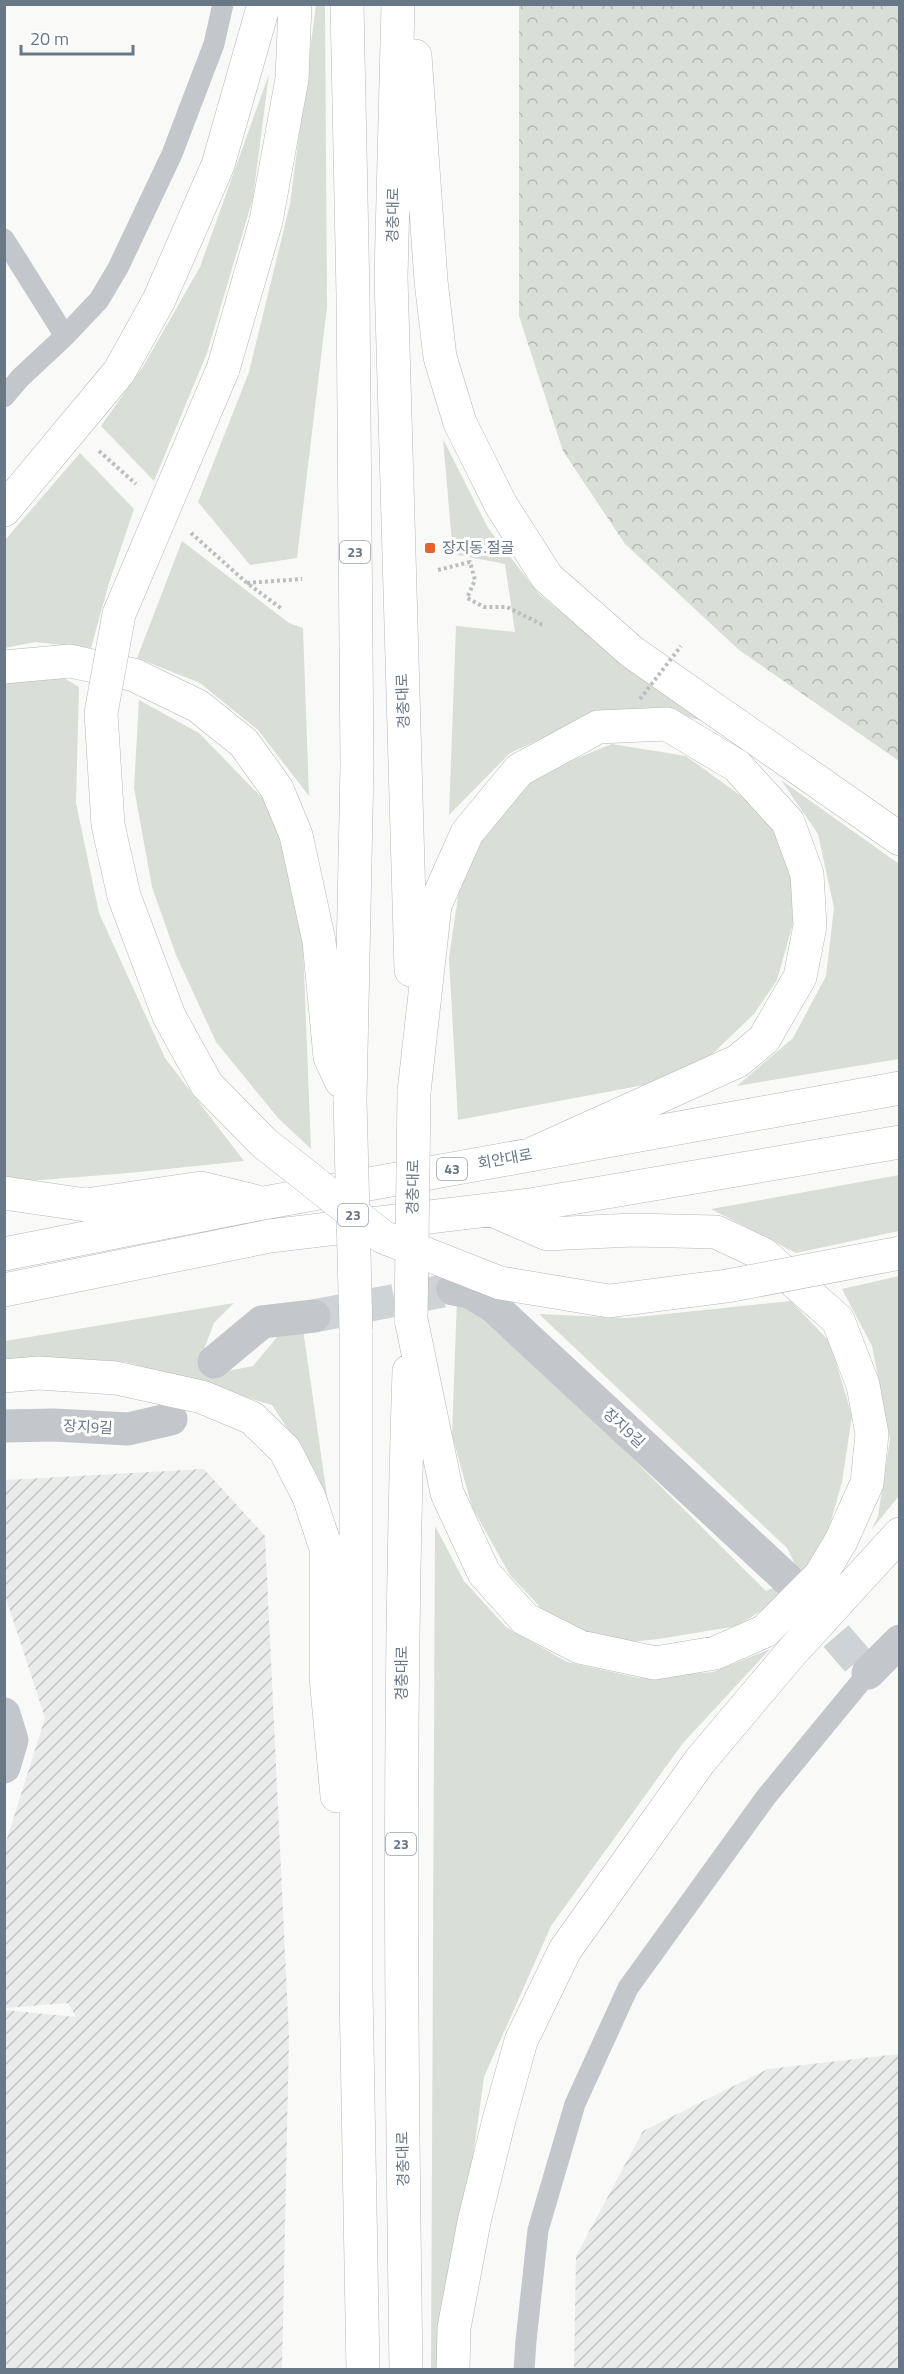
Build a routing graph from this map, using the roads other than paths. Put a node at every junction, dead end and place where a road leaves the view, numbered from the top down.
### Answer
1 (223, 4) edge
2 (264, 4) edge
3 (295, 4) edge
4 (347, 4) edge
5 (398, 4) edge
6 (411, 4) edge
7 (4, 239) edge
8 (65, 336) junction
9 (4, 397) edge
10 (4, 510) edge
11 (4, 667) edge
12 (900, 839) edge
13 (900, 1088) edge
14 (414, 1092) junction
15 (350, 1100) junction
16 (900, 1142) edge
17 (534, 1153) junction
18 (4, 1193) edge
19 (264, 1203) junction
20 (492, 1210) junction
21 (900, 1253) edge
22 (4, 1254) edge
23 (453, 1289) tunnel mouth
24 (4, 1290) edge
25 (314, 1316) tunnel mouth
26 (411, 1319) junction
27 (214, 1362) dead end
28 (4, 1376) edge
29 (171, 1419) dead end
30 (4, 1426) edge
31 (900, 1534) edge
32 (787, 1579) tunnel mouth
33 (900, 1641) edge
34 (868, 1673) joint
35 (4, 1714) edge
36 (4, 1767) edge
37 (356, 1990) junction
38 (363, 2370) edge
39 (406, 2370) edge
40 (453, 2370) edge
41 (525, 2370) edge

1 - 8 lane
2 - 10 main road
3 - 21 main road, bridge
4 - 15 main road, 23
5 - 14 main road, 경충대로 / 23
6 - 12 main road
7 - 8 lane
8 - 9 lane
11 - 15 main road
13 - 17 main road, 회안대로 / 43
14 - 17 main road
14 - 26 main road, 경충대로 / 23, bridge
15 - 37 main road, 23, bridge
16 - 20 main road
17 - 19 main road, 회안대로 / 43
18 - 19 main road
19 - 22 main road, 회안대로 / 43
20 - 24 main road
20 - 26 main road
23 - 32 street, 장지9길
25 - 27 street
26 - 39 main road, 경충대로 / 23
28 - 37 main road
29 - 30 street, 장지9길
31 - 40 main road
33 - 34 street
34 - 41 lane
35 - 36 street
37 - 38 main road, 23

